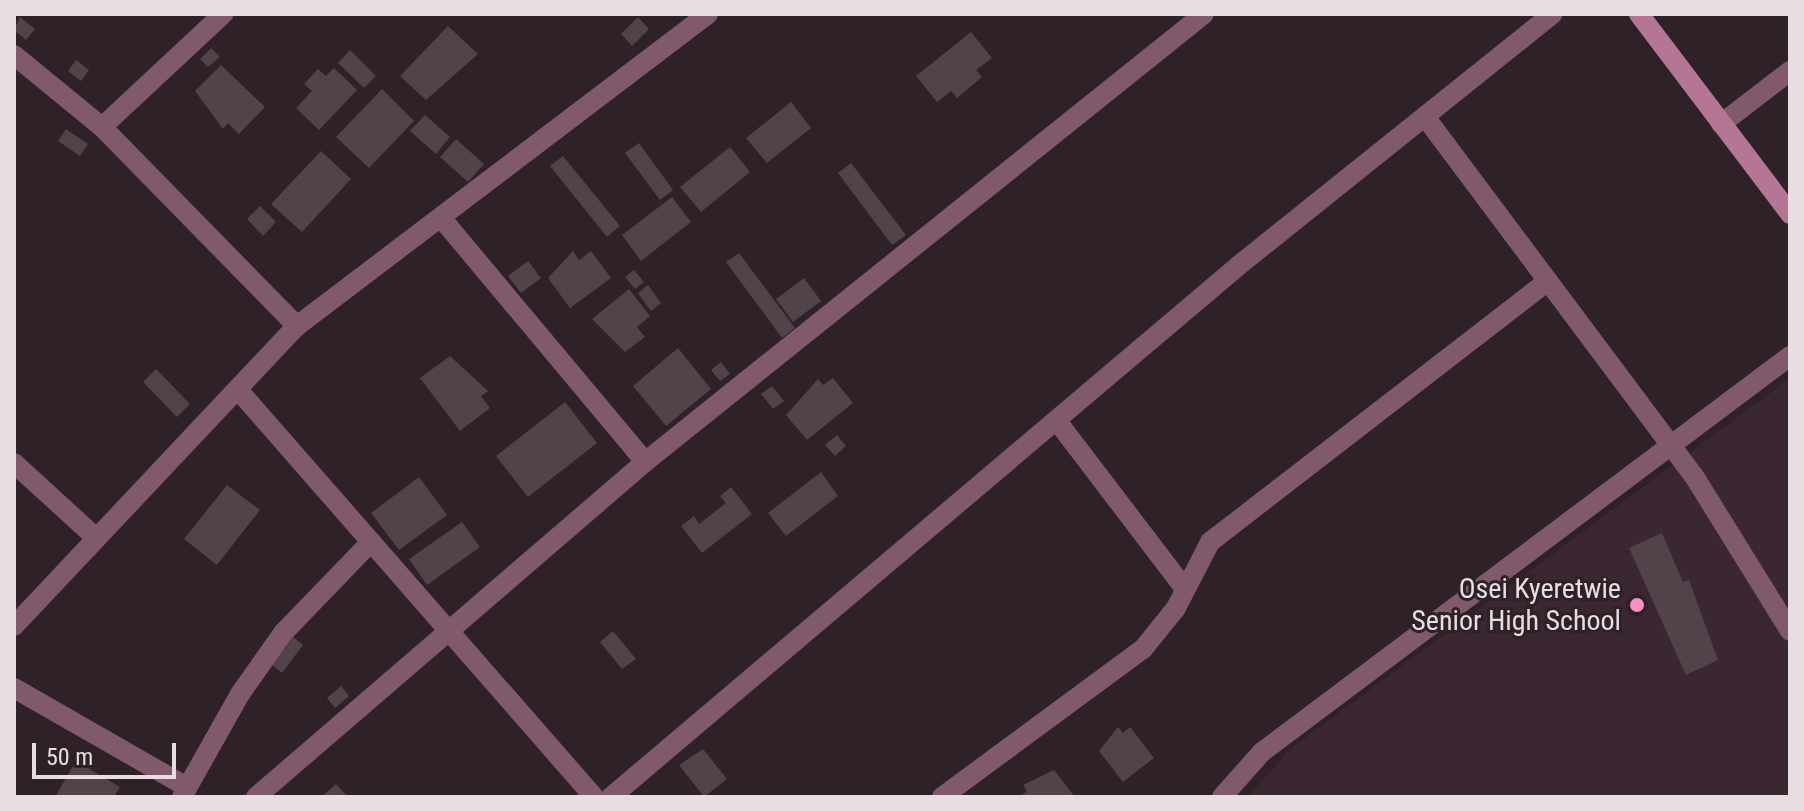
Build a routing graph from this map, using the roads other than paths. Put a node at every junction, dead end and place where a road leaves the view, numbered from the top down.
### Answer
1 (223, 14) edge
2 (708, 14) edge
3 (1204, 14) edge
4 (1552, 14) edge
5 (1639, 14) edge
6 (14, 55) edge
7 (1790, 71) edge
8 (1426, 118) junction
9 (1721, 124) junction
10 (102, 127) junction
11 (1790, 214) edge
12 (443, 220) junction
13 (1547, 282) junction
14 (297, 326) junction
15 (1790, 356) edge
16 (240, 392) junction
17 (1057, 421) junction
18 (1668, 445) junction
19 (645, 462) junction
20 (14, 463) edge
21 (96, 538) junction
22 (371, 542) junction
23 (1184, 588) junction
24 (14, 626) edge
25 (449, 631) junction
26 (1790, 631) edge
27 (14, 688) edge
28 (184, 792) edge
29 (256, 797) edge
30 (594, 797) edge
31 (611, 797) edge
32 (942, 797) edge
33 (1222, 797) edge

1 - 10 street
2 - 12 street
3 - 19 street
4 - 8 street
5 - 9 street
6 - 10 street
7 - 9 street
8 - 13 street
8 - 17 street
9 - 11 street
10 - 14 street
12 - 14 street
12 - 19 street
13 - 18 street
13 - 23 street
14 - 16 street
15 - 18 street
16 - 21 street
16 - 22 street
17 - 23 street
17 - 31 street
18 - 26 street
18 - 33 street
19 - 25 street
20 - 21 street
21 - 24 street
22 - 25 street
22 - 28 street
23 - 32 street
25 - 29 street
25 - 30 street
27 - 28 street

